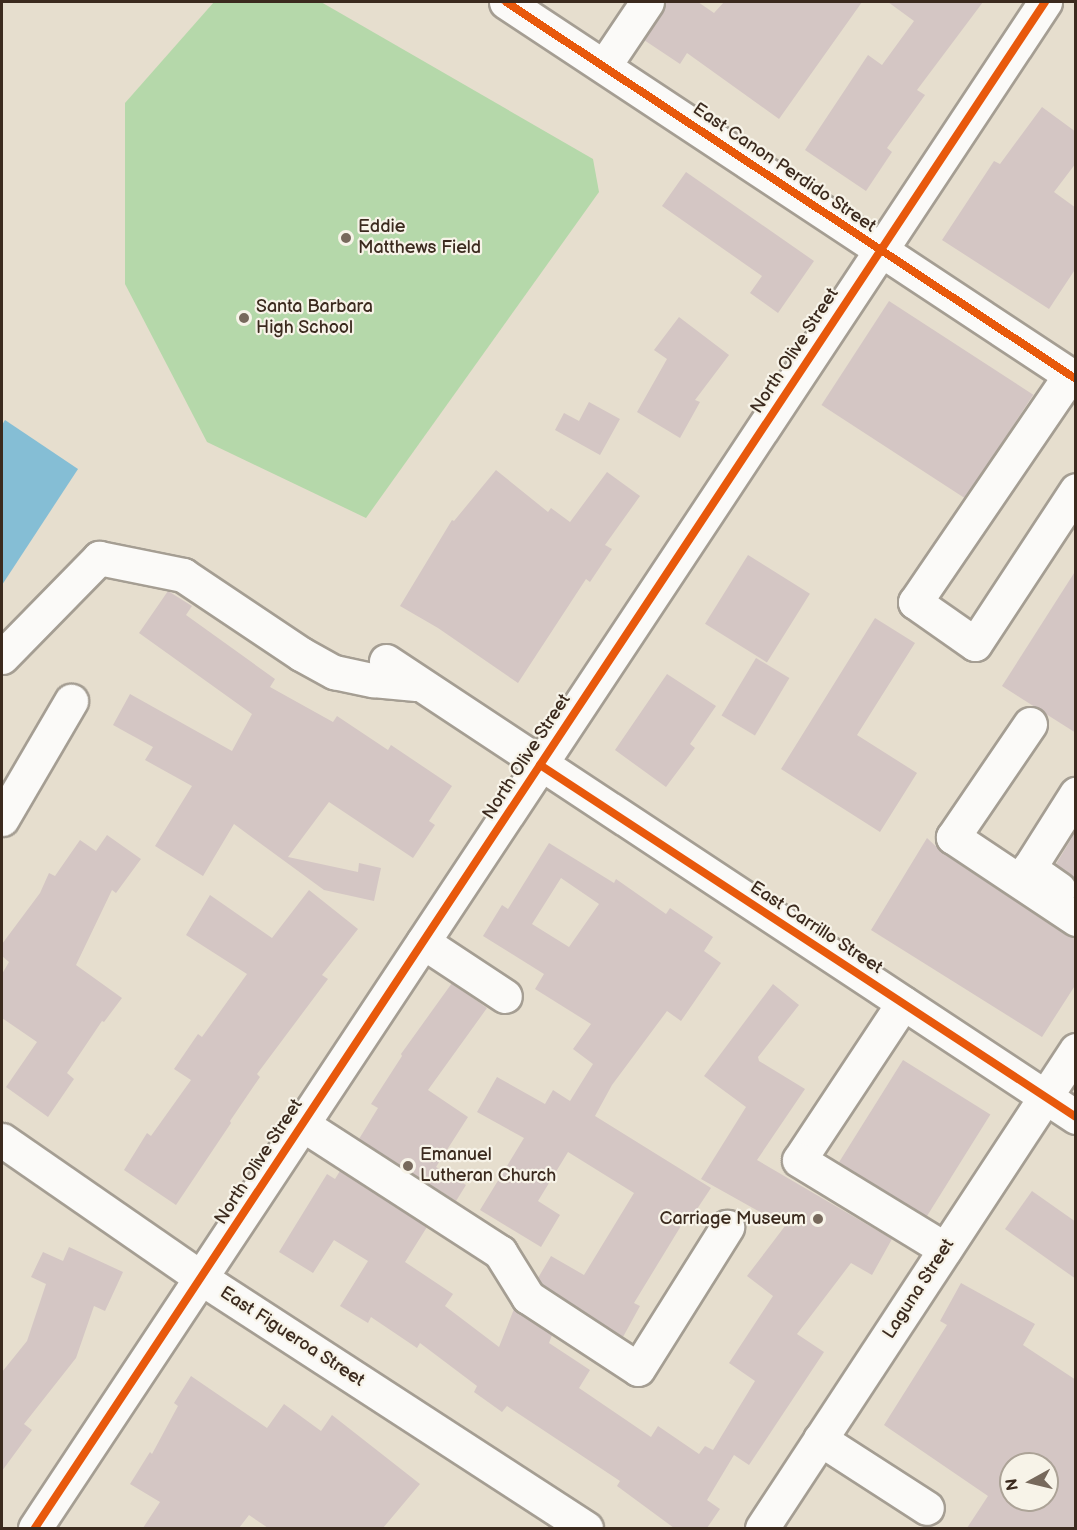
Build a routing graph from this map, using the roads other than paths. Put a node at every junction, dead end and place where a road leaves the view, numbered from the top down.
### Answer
1 (506, 2) edge
2 (647, 2) edge
3 (1045, 2) edge
4 (604, 66) junction
5 (880, 249) junction
6 (1073, 377) edge
7 (1076, 490) edge
8 (2, 657) edge
9 (386, 661) dead end
10 (421, 685) junction
11 (71, 701) dead end
12 (1030, 724) dead end
13 (540, 765) junction
14 (1076, 794) edge
15 (2, 819) edge
16 (1076, 900) edge
17 (1076, 919) edge
18 (423, 942) junction
19 (505, 996) dead end
20 (903, 1004) junction
21 (1076, 1050) edge
22 (1045, 1096) junction
23 (1076, 1116) edge
24 (302, 1124) junction
25 (2, 1140) edge
26 (727, 1227) dead end
27 (945, 1249) junction
28 (201, 1278) junction
29 (820, 1439) junction
30 (927, 1508) dead end
31 (35, 1528) edge
32 (586, 1528) edge
33 (762, 1528) edge

1 - 4 street, East Canon Perdido Street
2 - 4 street
3 - 5 street, North Olive Street
4 - 5 street, East Canon Perdido Street
5 - 6 street, East Canon Perdido Street
5 - 13 street, North Olive Street
6 - 7 street
8 - 10 street
9 - 10 street, East Carrillo Street
10 - 13 street, East Carrillo Street
11 - 15 street
12 - 17 street
13 - 18 street, North Olive Street
13 - 20 street, East Carrillo Street
14 - 16 street
18 - 19 street
18 - 24 street, North Olive Street
20 - 22 street, East Carrillo Street
20 - 27 street
21 - 22 street, Laguna Street
22 - 23 street, East Carrillo Street
22 - 27 street, Laguna Street
24 - 26 street
24 - 28 street, North Olive Street
25 - 28 street, East Figueroa Street
27 - 29 street, Laguna Street
28 - 31 street, North Olive Street
28 - 32 street, East Figueroa Street
29 - 30 street
29 - 33 street, Laguna Street

